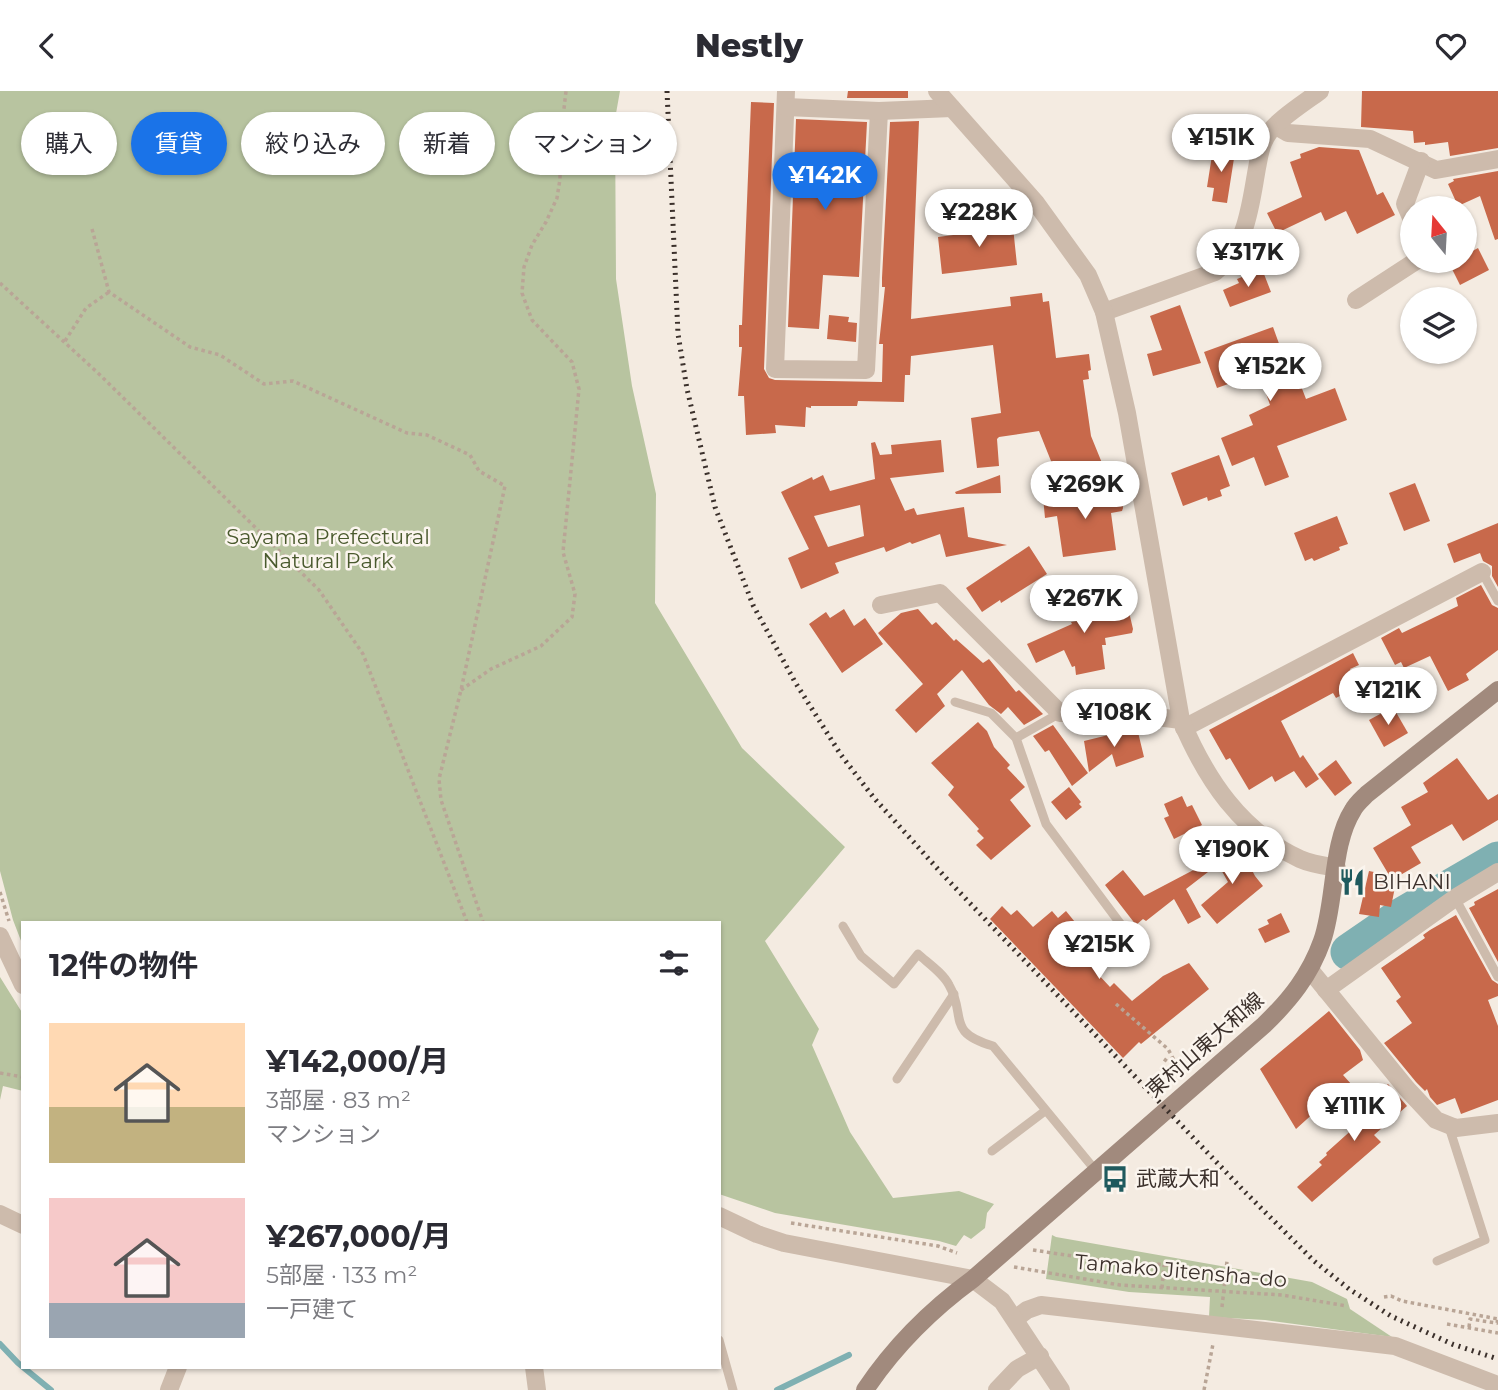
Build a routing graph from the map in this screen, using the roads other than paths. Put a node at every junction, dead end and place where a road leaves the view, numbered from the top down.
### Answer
1 (937, 91) edge
2 (1320, 91) edge
3 (786, 99) edge
4 (952, 108) junction
5 (879, 111) junction
6 (1276, 126) junction
7 (1498, 159) edge
8 (1421, 161) junction
9 (1408, 196) edge
10 (1400, 271) edge
11 (1356, 300) dead end
12 (1104, 312) junction
13 (1482, 572) joint
14 (1498, 601) edge
15 (881, 605) dead end
16 (1498, 690) edge
17 (955, 702) dead end
18 (1060, 713) junction
19 (1182, 724) junction
20 (1016, 738) junction
21 (1337, 868) junction
22 (1498, 872) edge
23 (1455, 898) junction
24 (844, 926) dead end
25 (0, 936) edge
26 (1131, 938) dead end
27 (1310, 970) junction
28 (1498, 977) edge
29 (21, 981) edge
30 (1326, 990) junction
31 (954, 995) junction
32 (897, 1079) dead end
33 (1045, 1111) junction
34 (1498, 1123) edge
35 (1449, 1127) junction
36 (992, 1151) dead end
37 (1096, 1171) junction
38 (0, 1214) edge
39 (721, 1217) edge
40 (21, 1223) edge
41 (1437, 1261) dead end
42 (973, 1279) junction
43 (1015, 1319) junction
44 (721, 1347) edge
45 (1040, 1356) junction
46 (177, 1369) edge
47 (534, 1369) edge
48 (1498, 1385) edge
49 (169, 1390) edge
50 (537, 1390) edge
51 (733, 1390) edge
52 (865, 1390) edge
53 (997, 1390) edge
54 (1061, 1390) edge

1 - 4 street
2 - 6 street
3 - 5 street
3 - 5 street
4 - 5 street
4 - 12 street
6 - 8 street
6 - 12 street
7 - 8 street
8 - 9 street
10 - 11 street
12 - 19 street
13 - 14 lane
13 - 19 street
15 - 18 street
16 - 21 main road, 東村山東大和線
17 - 20 lane
18 - 19 street
18 - 20 lane
19 - 21 street
20 - 26 lane
21 - 27 main road, 東村山東大和線
22 - 23 street
23 - 28 lane
23 - 30 street
24 - 31 lane
25 - 29 street
27 - 30 street
27 - 37 main road, 東村山東大和線
30 - 35 street
31 - 32 lane
31 - 33 lane
33 - 36 lane
33 - 37 lane
34 - 35 street
35 - 41 lane
37 - 42 main road, 東村山東大和線
38 - 40 street
39 - 42 street
42 - 43 street
42 - 52 main road, 東村山東大和線
43 - 45 street
43 - 48 street
44 - 51 lane
45 - 53 street
45 - 54 street
46 - 49 street
47 - 50 street

